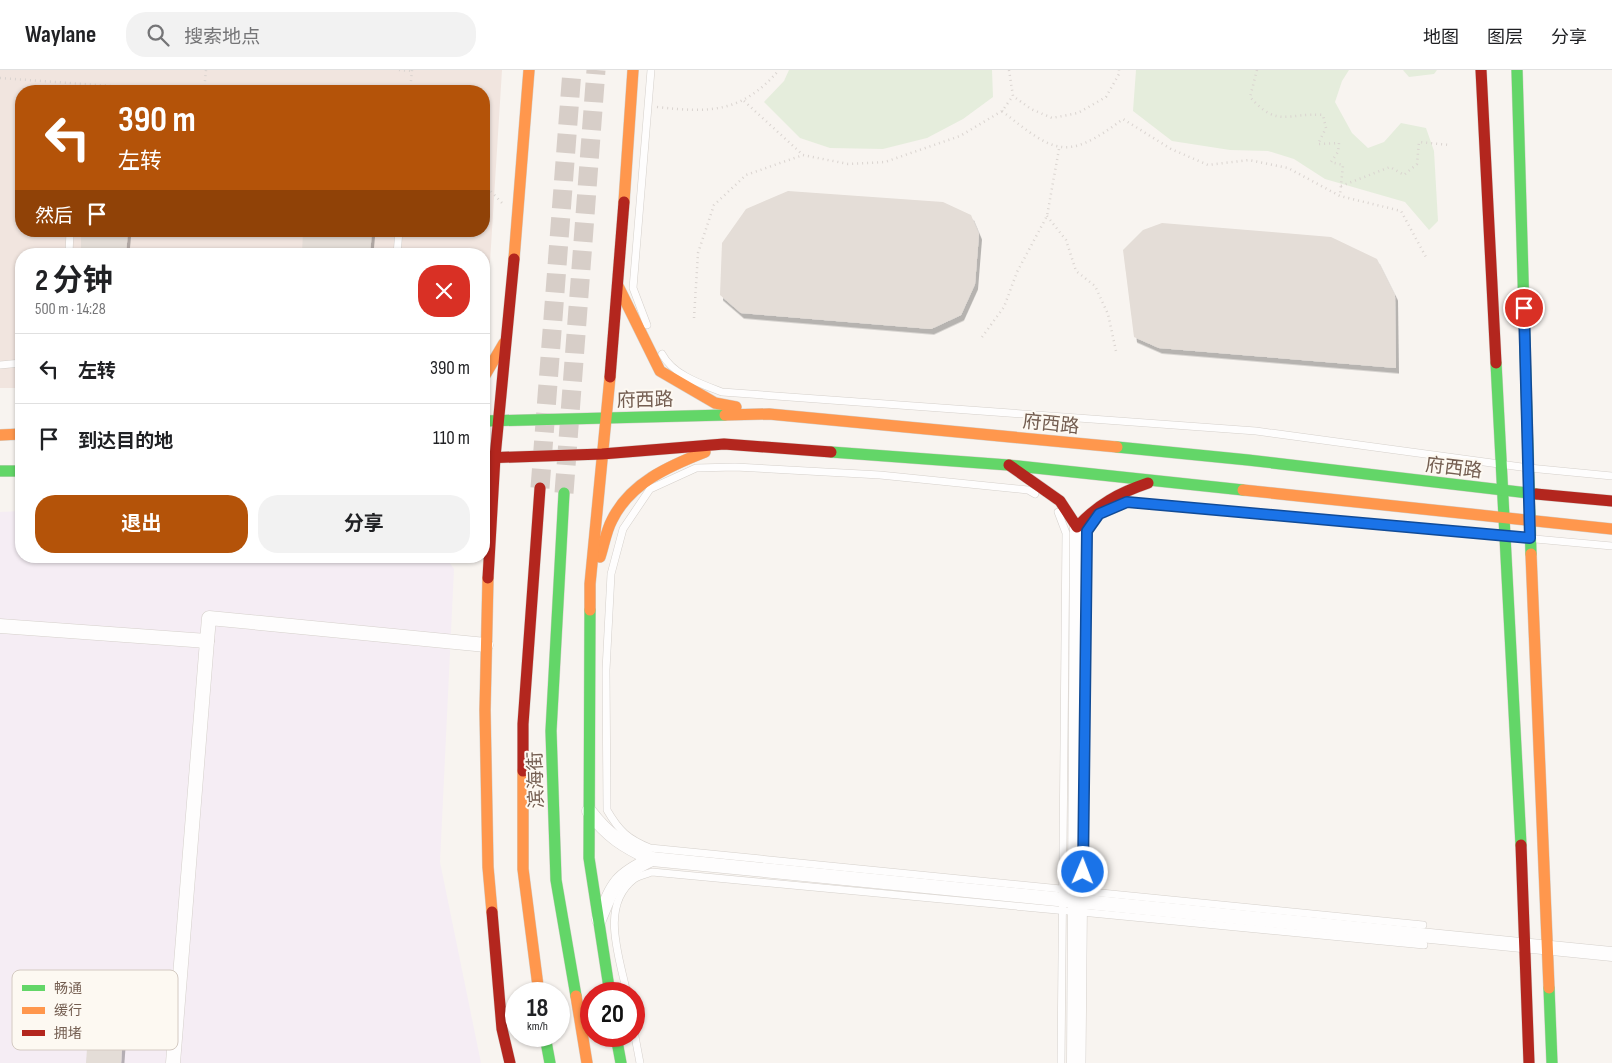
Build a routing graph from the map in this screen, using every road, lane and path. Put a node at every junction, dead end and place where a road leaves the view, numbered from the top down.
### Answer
1 (206, 70) edge
2 (399, 70) edge
3 (412, 70) edge
4 (529, 70) edge
5 (633, 70) edge
6 (651, 70) edge
7 (779, 70) edge
8 (1009, 70) edge
9 (1119, 70) edge
10 (1257, 70) edge
11 (1481, 70) edge
12 (1517, 70) edge
13 (0, 78) edge
14 (98, 85) edge
15 (205, 85) edge
16 (411, 85) edge
17 (1013, 96) junction
18 (744, 101) junction
19 (648, 106) junction
20 (1002, 111) junction
21 (1450, 146) dead end
22 (1059, 149) junction
23 (803, 155) junction
24 (1341, 186) junction
25 (490, 190) edge
26 (1340, 196) junction
27 (506, 206) dead end
28 (1047, 216) junction
29 (1427, 259) dead end
30 (618, 284) junction
31 (694, 318) dead end
32 (982, 337) dead end
33 (653, 338) dead end
34 (506, 340) junction
35 (658, 347) dead end
36 (1116, 351) dead end
37 (15, 363) edge
38 (0, 364) edge
39 (490, 367) edge
40 (769, 414) junction
41 (606, 417) junction
42 (500, 420) junction
43 (490, 421) edge
44 (15, 434) edge
45 (0, 435) edge
46 (724, 444) junction
47 (490, 454) edge
48 (602, 454) junction
49 (490, 457) edge
50 (1502, 464) junction
51 (1008, 465) junction
52 (1529, 468) junction
53 (15, 471) edge
54 (0, 472) edge
55 (1612, 476) edge
56 (1155, 480) junction
57 (540, 488) tunnel mouth
58 (1503, 491) junction
59 (564, 493) tunnel mouth
60 (1529, 494) junction
61 (1612, 502) edge
62 (1503, 518) junction
63 (1530, 521) junction
64 (1077, 527) junction
65 (1612, 529) edge
66 (1503, 535) junction
67 (1530, 538) junction
68 (1612, 546) edge
69 (481, 563) edge
70 (487, 563) edge
71 (590, 584) junction
72 (487, 590) junction
73 (0, 626) edge
74 (207, 641) junction
75 (486, 645) junction
76 (589, 811) junction
77 (652, 859) junction
78 (1073, 901) junction
79 (598, 920) junction
80 (1423, 925) dead end
81 (1424, 945) dead end
82 (1526, 945) junction
83 (1548, 948) junction
84 (1612, 954) edge
85 (537, 982) edge
86 (608, 982) edge
87 (625, 982) edge
88 (178, 1001) edge
89 (502, 1029) junction
90 (547, 1047) edge
91 (618, 1047) edge
92 (637, 1047) edge
93 (174, 1050) edge
94 (173, 1063) edge
95 (510, 1063) edge
96 (516, 1063) edge
97 (550, 1063) edge
98 (587, 1063) edge
99 (621, 1063) edge
100 (640, 1063) edge
101 (1061, 1063) edge
102 (1074, 1063) edge
103 (1082, 1063) edge
104 (1529, 1063) edge
105 (1552, 1063) edge

1 - 15 path
2 - 3 path
3 - 16 path
4 - 34 street
5 - 30 street
6 - 19 lane
7 - 18 path
8 - 17 path
9 - 17 path
10 - 24 path
11 - 50 street
12 - 52 street
13 - 14 path
17 - 20 path
18 - 19 path
18 - 23 path
19 - 33 lane
20 - 22 path
20 - 23 path
21 - 24 path
22 - 26 path
22 - 28 path
23 - 31 path
24 - 26 path
25 - 27 path
26 - 29 path
28 - 32 path
28 - 36 path
30 - 40 street
30 - 41 street
34 - 39 street
34 - 42 street
35 - 50 lane
37 - 38 lane
40 - 41 street, 府西路
40 - 58 street, 府西路
41 - 42 street, 府西路
41 - 48 street
42 - 43 street, 府西路
42 - 47 street
44 - 45 street
46 - 48 street
46 - 51 street
46 - 71 street
48 - 49 street
48 - 71 street
50 - 52 lane
50 - 58 street
51 - 56 street
51 - 64 street
52 - 55 lane
52 - 60 street
53 - 54 street
56 - 62 street
56 - 64 street
57 - 85 street, 滨海街
58 - 60 street, 府西路
58 - 62 street
59 - 98 street, 滨海街
60 - 61 street, 府西路
60 - 63 street
62 - 63 street
62 - 66 street
63 - 65 street
63 - 67 street
64 - 78 street
66 - 67 lane
66 - 78 lane
66 - 82 street
67 - 68 lane
67 - 83 street
69 - 72 street
70 - 72 street
71 - 76 street
72 - 75 street
73 - 74 street
74 - 75 street
74 - 88 street
75 - 89 street
76 - 77 street
76 - 79 street
77 - 78 street
77 - 79 street
78 - 78 lane
78 - 80 lane
78 - 81 lane
78 - 82 street
78 - 87 lane
78 - 101 lane
78 - 102 street
78 - 103 lane
79 - 86 street
82 - 83 street
82 - 104 street
83 - 84 street
83 - 105 street
89 - 95 street
89 - 96 street
90 - 97 street
91 - 99 street
92 - 100 lane
93 - 94 street

